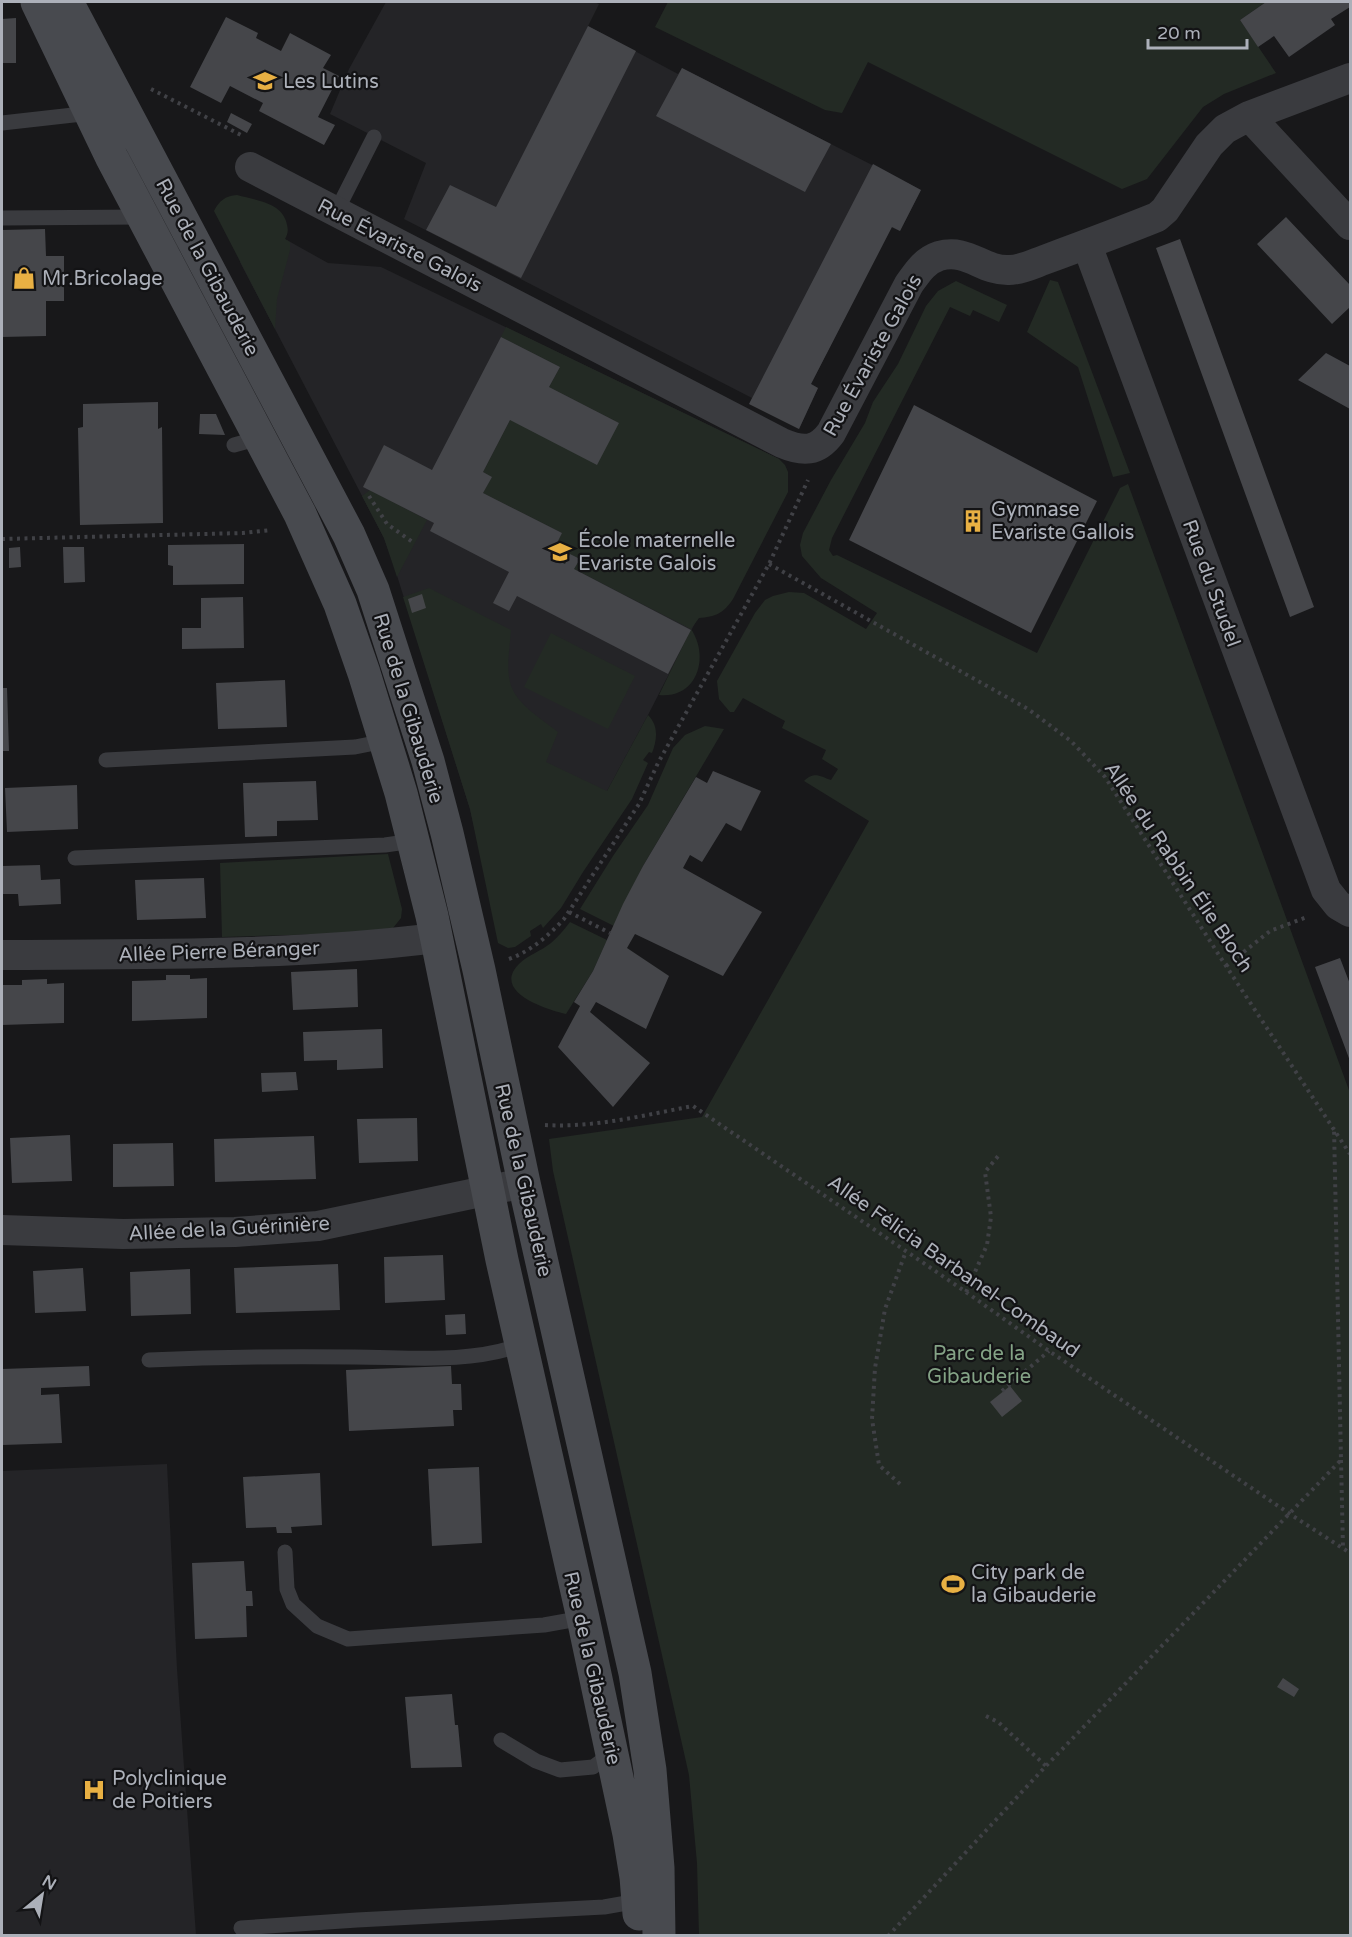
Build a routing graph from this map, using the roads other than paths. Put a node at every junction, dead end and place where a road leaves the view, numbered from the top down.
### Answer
1 (37, 2) edge
2 (68, 2) edge
3 (1350, 78) edge
4 (91, 113) junction
5 (1250, 116) junction
6 (2, 123) edge
7 (374, 137) dead end
8 (250, 167) road end
9 (336, 212) junction
10 (2, 218) edge
11 (144, 218) junction
12 (1350, 225) edge
13 (1087, 245) junction
14 (385, 741) junction
15 (106, 760) dead end
16 (413, 841) junction
17 (75, 858) dead end
18 (1344, 909) edge
19 (436, 938) junction
20 (2, 955) edge
21 (524, 1184) junction
22 (487, 1192) junction
23 (2, 1230) edge
24 (521, 1345) junction
25 (148, 1360) dead end
26 (590, 1473) junction
27 (285, 1552) dead end
28 (583, 1618) junction
29 (501, 1740) dead end
30 (611, 1749) junction
31 (638, 1901) junction
32 (241, 1928) dead end
33 (641, 1935) edge
34 (659, 1935) edge

1 - 4 street, Rue de la Gibauderie
2 - 21 street, Rue de la Gibauderie
3 - 5 street, Rue Évariste Galois
4 - 6 lane
4 - 11 street, Rue de la Gibauderie
5 - 12 street
5 - 13 street, Rue Évariste Galois
7 - 9 lane
8 - 9 street, Rue Évariste Galois
9 - 13 street, Rue Évariste Galois
10 - 11 lane
11 - 14 street, Rue de la Gibauderie
13 - 18 street, Rue du Studel
14 - 15 lane
14 - 16 street, Rue de la Gibauderie
16 - 17 lane
16 - 19 street, Rue de la Gibauderie
19 - 20 street, Allée Pierre Béranger
19 - 22 street, Rue de la Gibauderie
21 - 22 street, Allée de la Guérinière
21 - 26 street, Rue de la Gibauderie
22 - 23 street, Allée de la Guérinière
22 - 24 street, Rue de la Gibauderie
22 - 26 street, Rue de la Gibauderie
24 - 25 lane
24 - 28 street, Rue de la Gibauderie
26 - 34 street, Rue de la Gibauderie
27 - 28 lane
28 - 30 street, Rue de la Gibauderie
29 - 30 lane
30 - 31 street, Rue de la Gibauderie
31 - 32 lane
31 - 33 street, Rue de la Gibauderie

